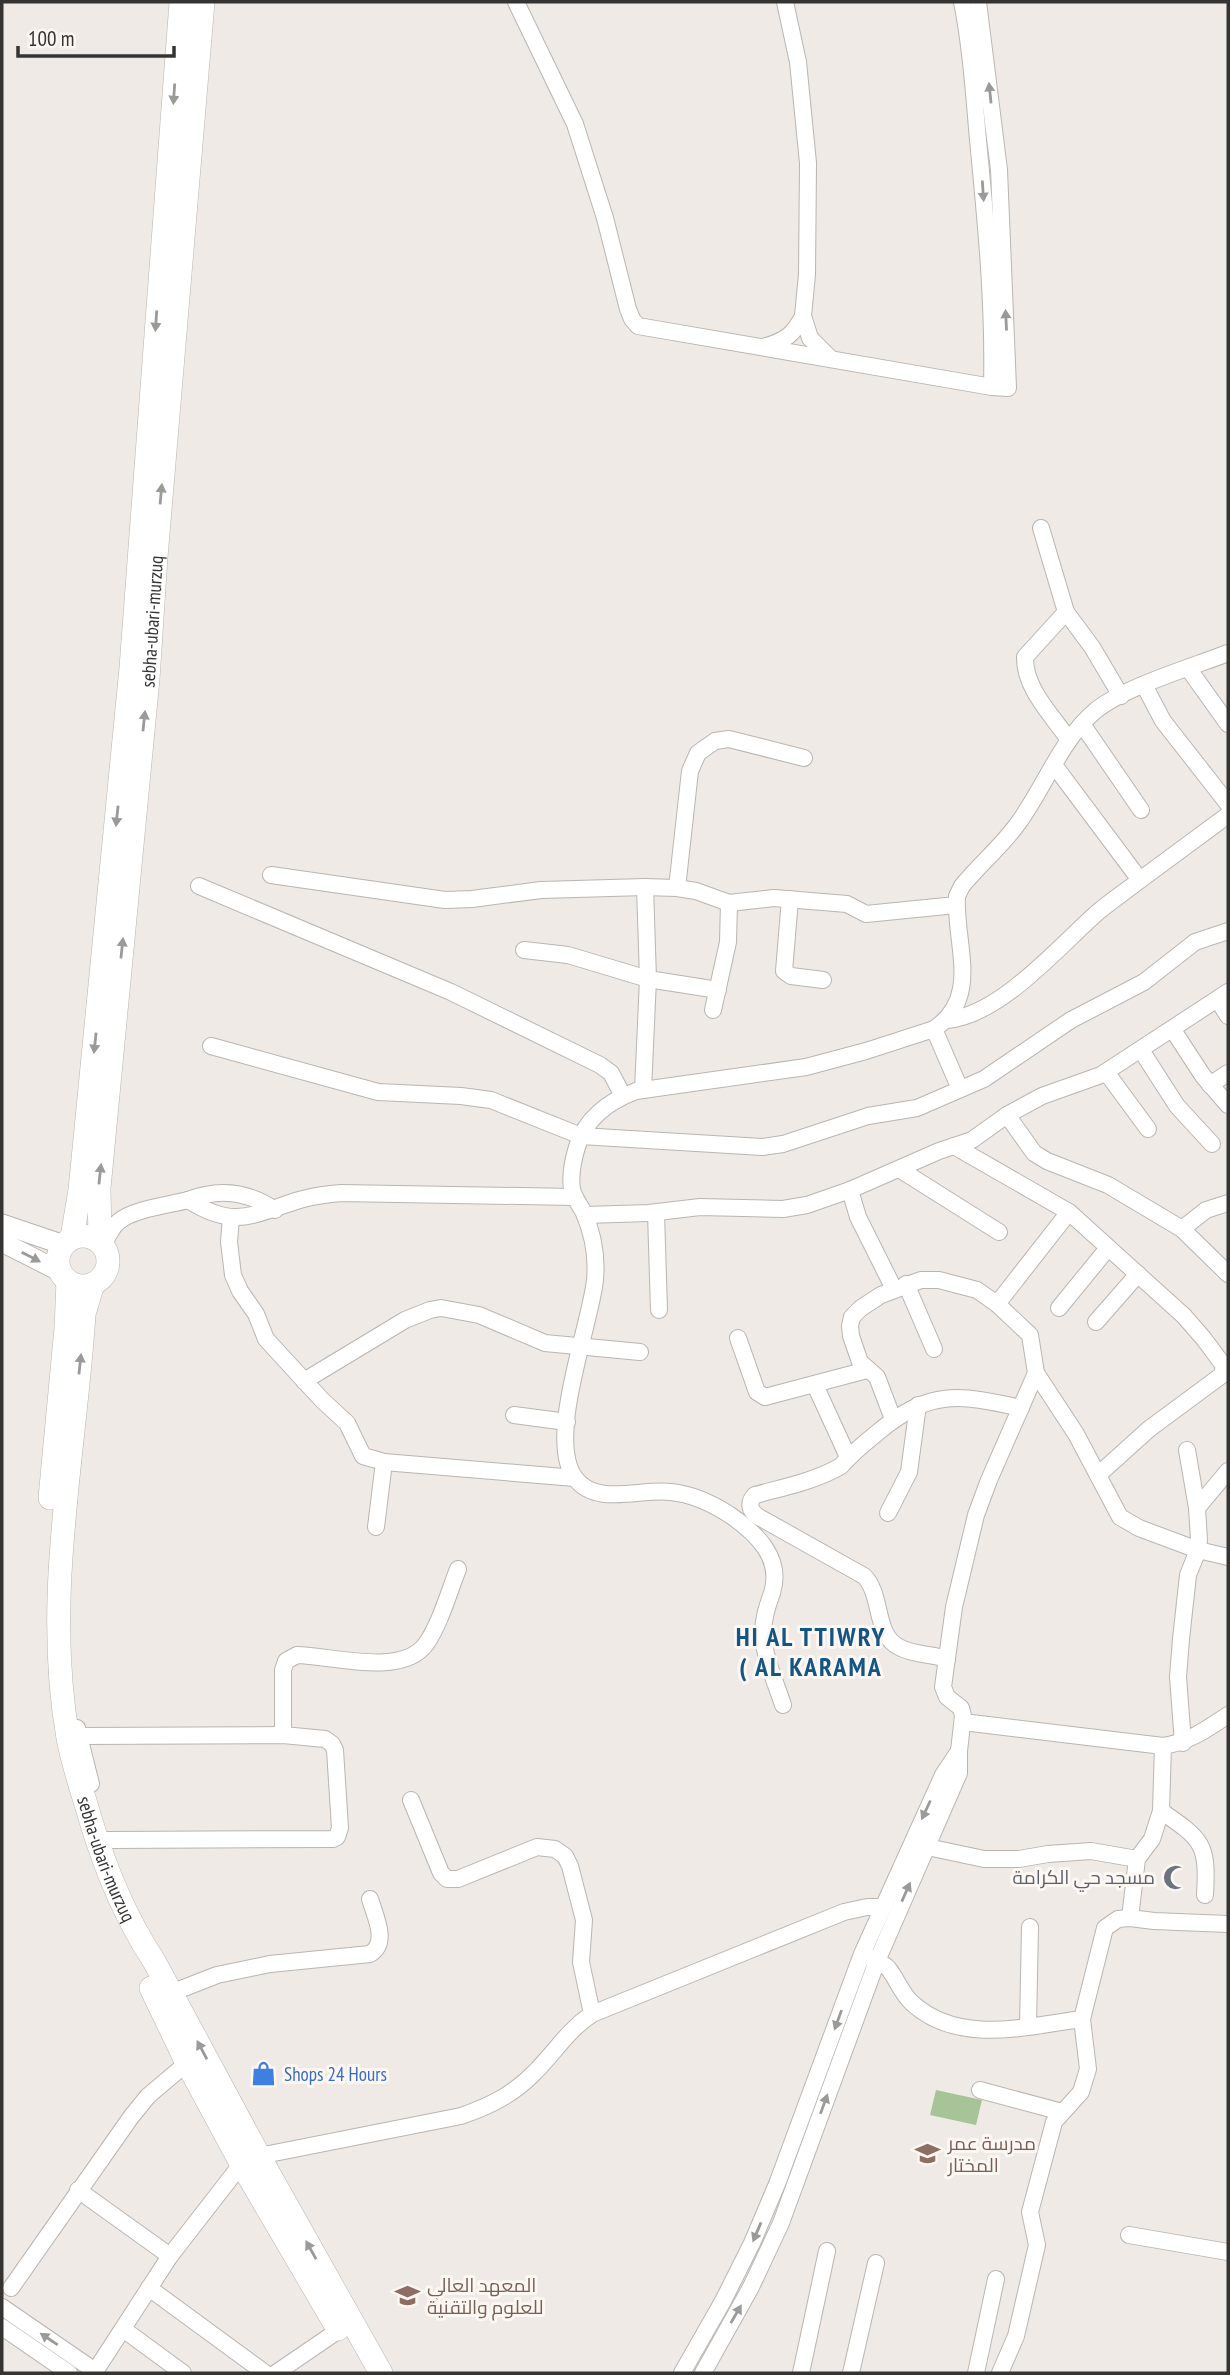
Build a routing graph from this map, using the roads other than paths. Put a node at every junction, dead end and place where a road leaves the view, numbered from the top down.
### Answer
1 (181, 2) edge
2 (204, 2) edge
3 (516, 2) edge
4 (785, 2) edge
5 (962, 2) edge
6 (978, 2) edge
7 (803, 316) junction
8 (760, 347) junction
9 (830, 358) junction
10 (1000, 388) junction
11 (1041, 527) dead end
12 (1066, 612) junction
13 (1228, 653) edge
14 (1188, 668) junction
15 (140, 674) junction
16 (1144, 685) junction
17 (1121, 696) junction
18 (1082, 724) junction
19 (1228, 724) edge
20 (1069, 740) junction
21 (804, 758) dead end
22 (1054, 765) junction
23 (1228, 804) edge
24 (1141, 810) dead end
25 (1228, 816) edge
26 (271, 874) dead end
27 (1140, 880) junction
28 (199, 886) dead end
29 (645, 887) junction
30 (677, 888) junction
31 (790, 899) junction
32 (729, 903) junction
33 (956, 905) junction
34 (1228, 931) edge
35 (524, 950) dead end
36 (648, 979) junction
37 (823, 980) dead end
38 (718, 990) junction
39 (1223, 996) edge
40 (713, 1010) dead end
41 (1228, 1016) edge
42 (940, 1024) junction
43 (1173, 1030) junction
44 (211, 1046) dead end
45 (1141, 1049) junction
46 (1106, 1072) junction
47 (1228, 1073) edge
48 (1210, 1085) junction
49 (643, 1090) junction
50 (960, 1090) junction
51 (623, 1096) junction
52 (1228, 1105) edge
53 (1007, 1115) junction
54 (1148, 1129) dead end
55 (581, 1136) junction
56 (1212, 1144) dead end
57 (954, 1146) junction
58 (899, 1169) junction
59 (850, 1190) junction
60 (574, 1198) junction
61 (188, 1200) junction
62 (1228, 1203) edge
63 (275, 1210) junction
64 (1069, 1212) junction
65 (656, 1213) junction
66 (584, 1215) junction
67 (231, 1217) junction
68 (2, 1223) edge
69 (1182, 1228) junction
70 (999, 1232) dead end
71 (2, 1242) edge
72 (68, 1242) junction
73 (101, 1244) junction
74 (1108, 1248) junction
75 (1139, 1274) junction
76 (1228, 1274) edge
77 (64, 1277) junction
78 (93, 1284) junction
79 (900, 1287) junction
80 (997, 1304) junction
81 (1059, 1308) dead end
82 (659, 1310) dead end
83 (1096, 1322) dead end
84 (738, 1338) dead end
85 (581, 1347) junction
86 (934, 1349) dead end
87 (640, 1352) dead end
88 (867, 1370) junction
89 (1036, 1373) junction
90 (304, 1381) junction
91 (815, 1385) junction
92 (918, 1405) junction
93 (1021, 1408) junction
94 (514, 1415) dead end
95 (893, 1419) junction
96 (567, 1422) junction
97 (1187, 1450) dead end
98 (848, 1458) junction
99 (384, 1462) junction
100 (1228, 1471) edge
101 (1098, 1475) junction
102 (575, 1478) junction
103 (1196, 1508) junction
104 (888, 1513) dead end
105 (376, 1527) dead end
106 (1198, 1550) junction
107 (1228, 1557) edge
108 (458, 1569) dead end
109 (947, 1659) junction
110 (783, 1705) dead end
111 (65, 1711) junction
112 (1228, 1715) edge
113 (963, 1722) junction
114 (283, 1735) junction
115 (79, 1736) junction
116 (1183, 1743) junction
117 (1163, 1746) junction
118 (411, 1800) dead end
119 (1161, 1811) junction
120 (108, 1839) junction
121 (919, 1845) junction
122 (1137, 1859) junction
123 (1205, 1895) dead end
124 (370, 1899) dead end
125 (883, 1907) junction
126 (1130, 1918) junction
127 (1228, 1924) edge
128 (1030, 1927) dead end
129 (135, 1931) junction
130 (862, 1954) junction
131 (877, 1962) junction
132 (171, 1993) junction
133 (592, 2014) junction
134 (1083, 2019) junction
135 (1028, 2026) junction
136 (187, 2063) junction
137 (980, 2090) dead end
138 (1062, 2112) junction
139 (250, 2160) junction
140 (78, 2190) junction
141 (1129, 2235) dead end
142 (827, 2251) dead end
143 (1228, 2252) edge
144 (170, 2256) junction
145 (876, 2263) dead end
146 (996, 2279) dead end
147 (11, 2288) dead end
148 (149, 2288) junction
149 (2, 2307) edge
150 (2, 2327) edge
151 (123, 2329) junction
152 (339, 2330) junction
153 (977, 2369) edge
154 (1001, 2371) edge
155 (95, 2372) edge
156 (69, 2373) edge
157 (183, 2373) edge
158 (265, 2373) edge
159 (276, 2373) edge
160 (363, 2373) edge
161 (381, 2373) edge
162 (682, 2373) edge
163 (703, 2373) edge
164 (801, 2373) edge
165 (851, 2373) edge

1 -> 15 highway, sebha-ubari-murzuq
15 -> 2 highway, sebha-ubari-murzuq
3 - 8 street
4 - 7 street
5 -> 10 street
10 -> 6 street
7 - 8 street
7 - 9 street
8 - 9 street
9 - 10 street
11 - 12 street
12 - 17 street
12 - 20 street
13 - 14 street
14 - 16 street
14 - 19 street
15 -> 72 highway, sebha-ubari-murzuq
73 -> 15 highway, sebha-ubari-murzuq
16 - 17 street
16 - 23 street
17 - 18 street
18 - 20 street
18 - 24 street
20 - 22 street
21 - 30 street
22 - 27 street
22 - 33 street
25 - 27 street
26 - 29 street
27 - 42 street
28 - 51 street
29 - 30 street
29 - 36 street
30 - 32 street
31 - 32 street
31 - 33 street
31 - 37 street
32 - 38 street
33 - 42 street
34 - 50 street
35 - 36 street
36 - 38 street
36 - 49 street
38 - 40 street
39 - 41 street
39 - 43 street
42 - 49 street
42 - 50 street
43 - 45 street
43 - 48 street
44 - 55 street
45 - 46 street
45 - 56 street
46 - 53 street
46 - 54 street
47 - 48 street
48 - 52 street
49 - 51 street
50 - 55 street
51 - 55 street
53 - 57 street
53 - 69 street
55 - 60 street
57 - 58 street
57 - 64 street
58 - 59 street
58 - 70 street
59 - 65 street
59 - 79 street
60 - 63 street
60 - 66 street
61 - 63 street
61 - 67 street
61 - 73 street
62 - 69 street
63 - 67 street
64 - 74 street
64 - 80 street
65 - 66 street
65 - 82 street
66 - 85 street
67 - 90 street
68 - 72 main road
69 - 76 street
71 -> 77 main road
72 - 73 highway
72 - 77 highway
73 - 78 highway
74 - 75 street
74 - 81 street
75 - 83 street
75 - 101 street
77 - 78 highway
77 - 136 highway, sebha-ubari-murzuq
111 -> 78 highway, sebha-ubari-murzuq
79 - 80 street
79 - 86 street
79 - 88 street
80 - 89 street
84 - 91 street
85 - 87 street
85 - 90 street
85 - 96 street
88 - 91 street
88 - 95 street
89 - 93 street
89 - 101 street
90 - 99 street
91 - 98 street
92 - 93 street
92 - 95 street
92 - 104 street
93 - 109 street
94 - 96 street
95 - 98 street
96 - 102 street
97 - 103 street
98 - 109 street
99 - 102 street
99 - 105 street
100 - 103 street
101 - 106 street
102 - 110 street
103 - 106 street
106 - 107 street
106 - 116 street
108 - 114 street
109 - 113 street
111 - 115 street
111 - 129 highway, sebha-ubari-murzuq
112 - 116 street
113 - 117 street
113 - 121 street
114 - 115 street
114 - 120 street
115 - 120 street
116 - 117 street
117 - 119 street
118 - 133 street
119 - 122 street
119 - 123 street
120 - 129 street
121 - 122 street
121 - 125 street
131 -> 121 street
122 - 126 street
124 - 132 street
125 - 130 street
125 - 133 street
126 - 127 street
126 - 134 street
128 - 135 street
129 - 132 highway, sebha-ubari-murzuq
130 - 131 street
130 -> 162 street
131 - 135 street
163 -> 131 street
139 -> 132 highway, sebha-ubari-murzuq
133 - 139 street
134 - 135 street
134 - 138 street
136 - 139 highway, sebha-ubari-murzuq
136 - 140 street
137 - 138 street
138 - 154 street
139 - 144 street
139 - 152 highway, sebha-ubari-murzuq
161 -> 139 highway, sebha-ubari-murzuq
140 - 144 street
140 - 147 street
141 - 143 street
142 - 164 street
144 - 148 street
145 - 165 street
146 - 153 street
148 - 151 street
148 - 158 street
155 -> 149 street
150 - 156 street
151 - 155 street
151 - 157 street
152 - 159 street
152 - 160 highway, sebha-ubari-murzuq
153 - 154 street

